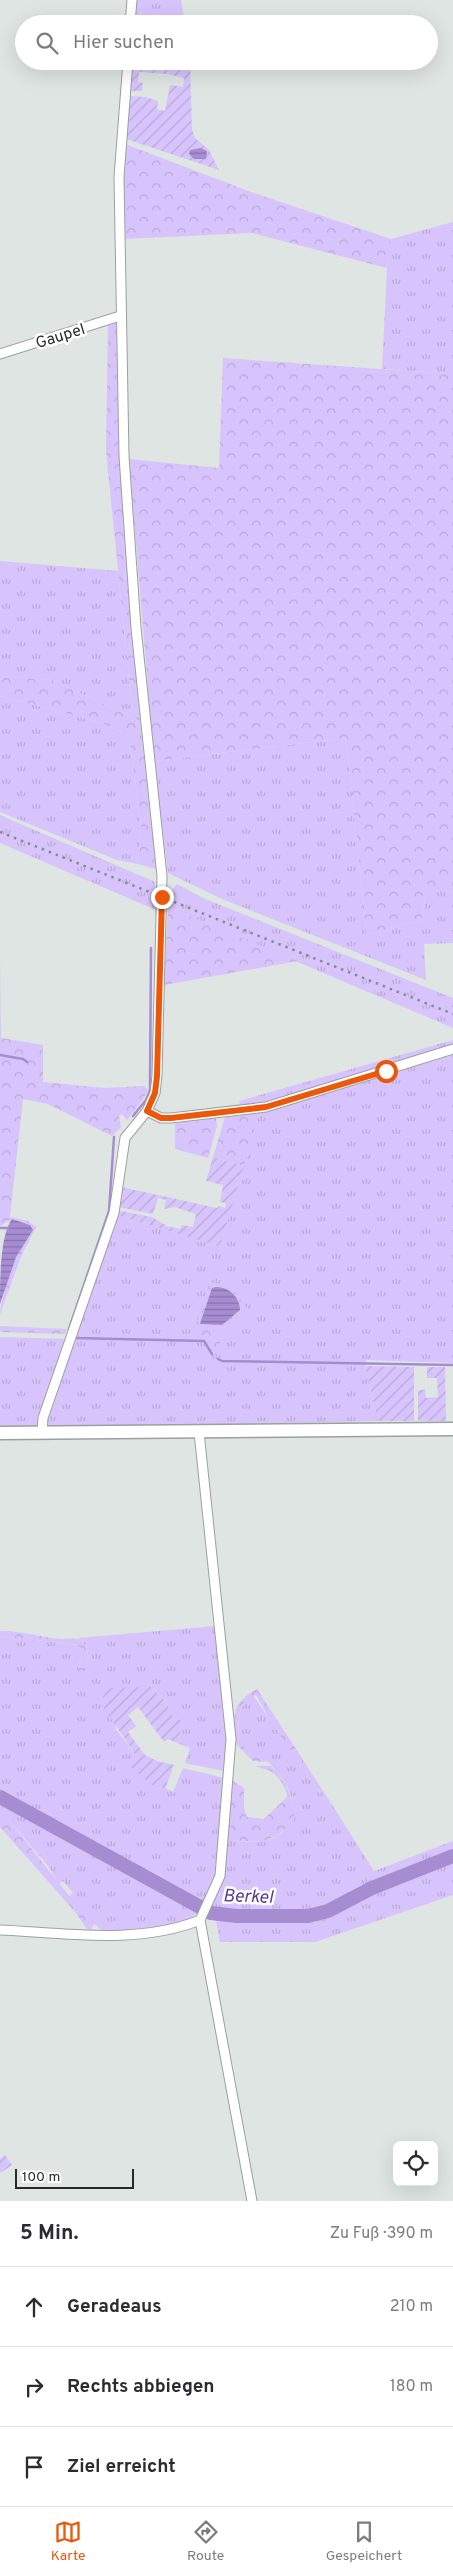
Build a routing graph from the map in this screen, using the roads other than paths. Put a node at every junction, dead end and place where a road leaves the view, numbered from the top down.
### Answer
1 (132, 0) edge
2 (131, 15) edge
3 (127, 70) edge
4 (120, 316) junction
5 (0, 354) edge
6 (453, 1049) edge
7 (147, 1111) junction
8 (453, 1430) edge
9 (199, 1432) junction
10 (42, 1433) junction
11 (0, 1434) edge
12 (200, 1918) junction
13 (0, 1930) edge
14 (252, 2201) edge

1 - 2 street
3 - 4 street
4 - 5 street, Gaupel
4 - 7 street
6 - 7 street
7 - 10 street
8 - 9 main road
9 - 10 main road
9 - 12 street
10 - 11 main road
12 - 13 street
12 - 14 street

